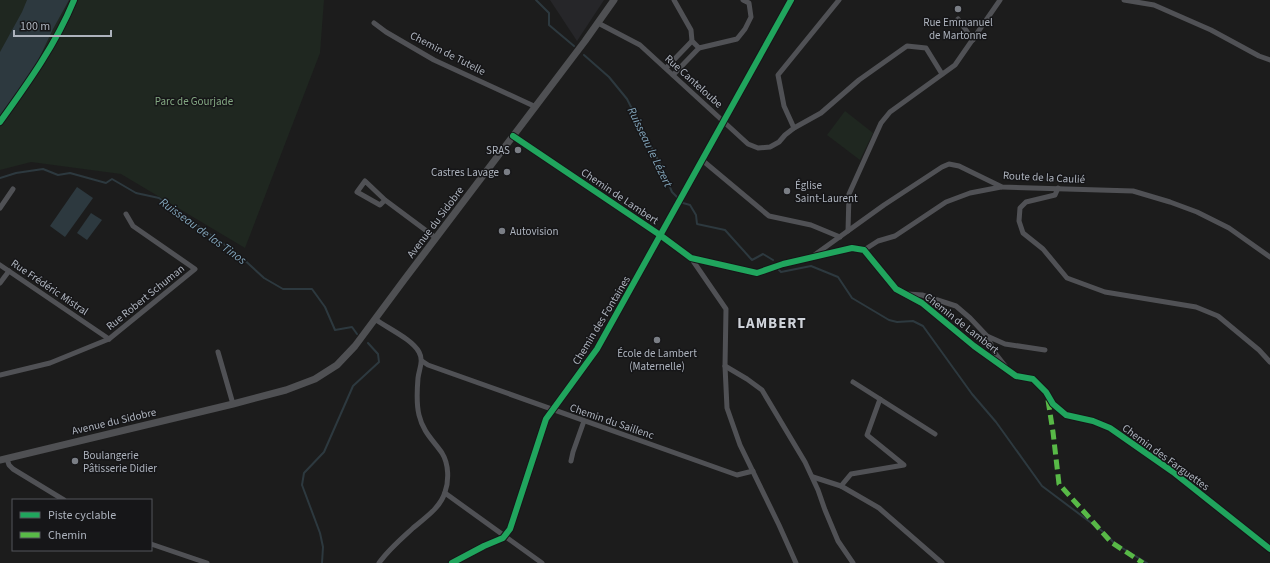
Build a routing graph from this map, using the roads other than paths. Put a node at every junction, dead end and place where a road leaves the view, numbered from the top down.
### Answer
1 (614, 0) edge
2 (674, 0) edge
3 (743, 0) edge
4 (839, 0) edge
5 (1000, 0) edge
6 (1124, 0) edge
7 (1158, 0) edge
8 (1154, 5) junction
9 (958, 19) dead end
10 (374, 22) dead end
11 (598, 23) junction
12 (973, 40) junction
13 (692, 41) junction
14 (699, 48) junction
15 (1270, 60) edge
16 (666, 68) junction
17 (942, 74) junction
18 (673, 75) junction
19 (536, 107) junction
20 (794, 128) junction
21 (513, 136) junction
22 (702, 160) dead end
23 (1002, 187) junction
24 (1058, 188) junction
25 (13, 189) dead end
26 (385, 200) junction
27 (0, 208) edge
28 (126, 214) dead end
29 (848, 230) junction
30 (660, 235) junction
31 (840, 237) junction
32 (436, 238) junction
33 (864, 250) junction
34 (1270, 257) edge
35 (691, 258) junction
36 (811, 258) junction
37 (0, 265) edge
38 (9, 270) junction
39 (0, 282) edge
40 (905, 294) junction
41 (375, 319) junction
42 (987, 336) junction
43 (109, 339) junction
44 (597, 349) dead end
45 (1045, 350) dead end
46 (218, 352) dead end
47 (422, 361) junction
48 (1270, 362) edge
49 (725, 366) junction
50 (1009, 371) junction
51 (0, 375) edge
52 (853, 382) dead end
53 (1046, 392) joint
54 (880, 399) junction
55 (233, 404) junction
56 (584, 421) junction
57 (935, 434) dead end
58 (3, 459) edge
59 (571, 460) dead end
60 (752, 472) junction
61 (813, 477) junction
62 (841, 486) junction
63 (445, 493) junction
64 (62, 499) edge
65 (506, 535) junction
66 (152, 544) edge
67 (1270, 549) edge
68 (461, 558) dead end
69 (207, 563) edge
70 (379, 563) edge
71 (542, 563) edge
72 (796, 563) edge
73 (853, 563) edge
74 (942, 563) edge

1 - 11 main road, Avenue du Sidobre
2 - 13 street
3 - 14 street
4 - 20 street
5 - 12 street
6 - 8 street
7 - 8 street
8 - 15 street
9 - 12 street
10 - 19 street, Chemin de Tutelle
11 - 16 street, Rue Canteloube
11 - 19 main road, Avenue du Sidobre
12 - 17 street
13 - 14 street
13 - 16 street
14 - 18 street
16 - 18 street, Rue Canteloube
17 - 20 street, Rue Canteloube
17 - 29 street
18 - 20 street, Rue Canteloube
19 - 21 main road, Avenue du Sidobre
21 - 30 street, Chemin de Lambert
21 - 32 main road, Avenue du Sidobre
22 - 31 street
23 - 24 street, Route de la Caulié
23 - 29 street, Route de la Caulié
23 - 33 street
24 - 34 street, Route de la Caulié
24 - 48 street
25 - 27 street
26 - 26 street
26 - 32 street
28 - 43 street, Rue Robert Schuman
29 - 31 street, Route de la Caulié
30 - 35 street, Chemin de Lambert
30 - 44 street, Chemin des Fontaines
31 - 36 street, Route de la Caulié
32 - 41 main road, Avenue du Sidobre
33 - 36 street, Chemin de Lambert
33 - 40 street, Chemin de Lambert
35 - 36 street, Chemin de Lambert
35 - 49 street
37 - 38 street, Rue Frédéric Mistral
38 - 39 street
38 - 43 street, Rue Frédéric Mistral
40 - 42 street
40 - 50 street, Chemin de Lambert
41 - 47 street
41 - 55 main road, Avenue du Sidobre
42 - 45 street
42 - 50 street
43 - 51 street, Rue Robert Schuman
46 - 55 street
47 - 56 street, Chemin du Saillenc
47 - 63 street
49 - 60 street
49 - 61 street
50 - 53 street, Chemin de Lambert
52 - 54 street
53 - 67 street, Chemin des Farguettes
54 - 57 street
54 - 62 street
55 - 58 main road, Avenue du Sidobre
56 - 59 street
56 - 60 street, Chemin du Saillenc
58 - 64 street
60 - 72 street
61 - 62 street
61 - 73 street
62 - 74 street
63 - 65 street
63 - 70 street
65 - 68 street
65 - 71 street
66 - 69 street

